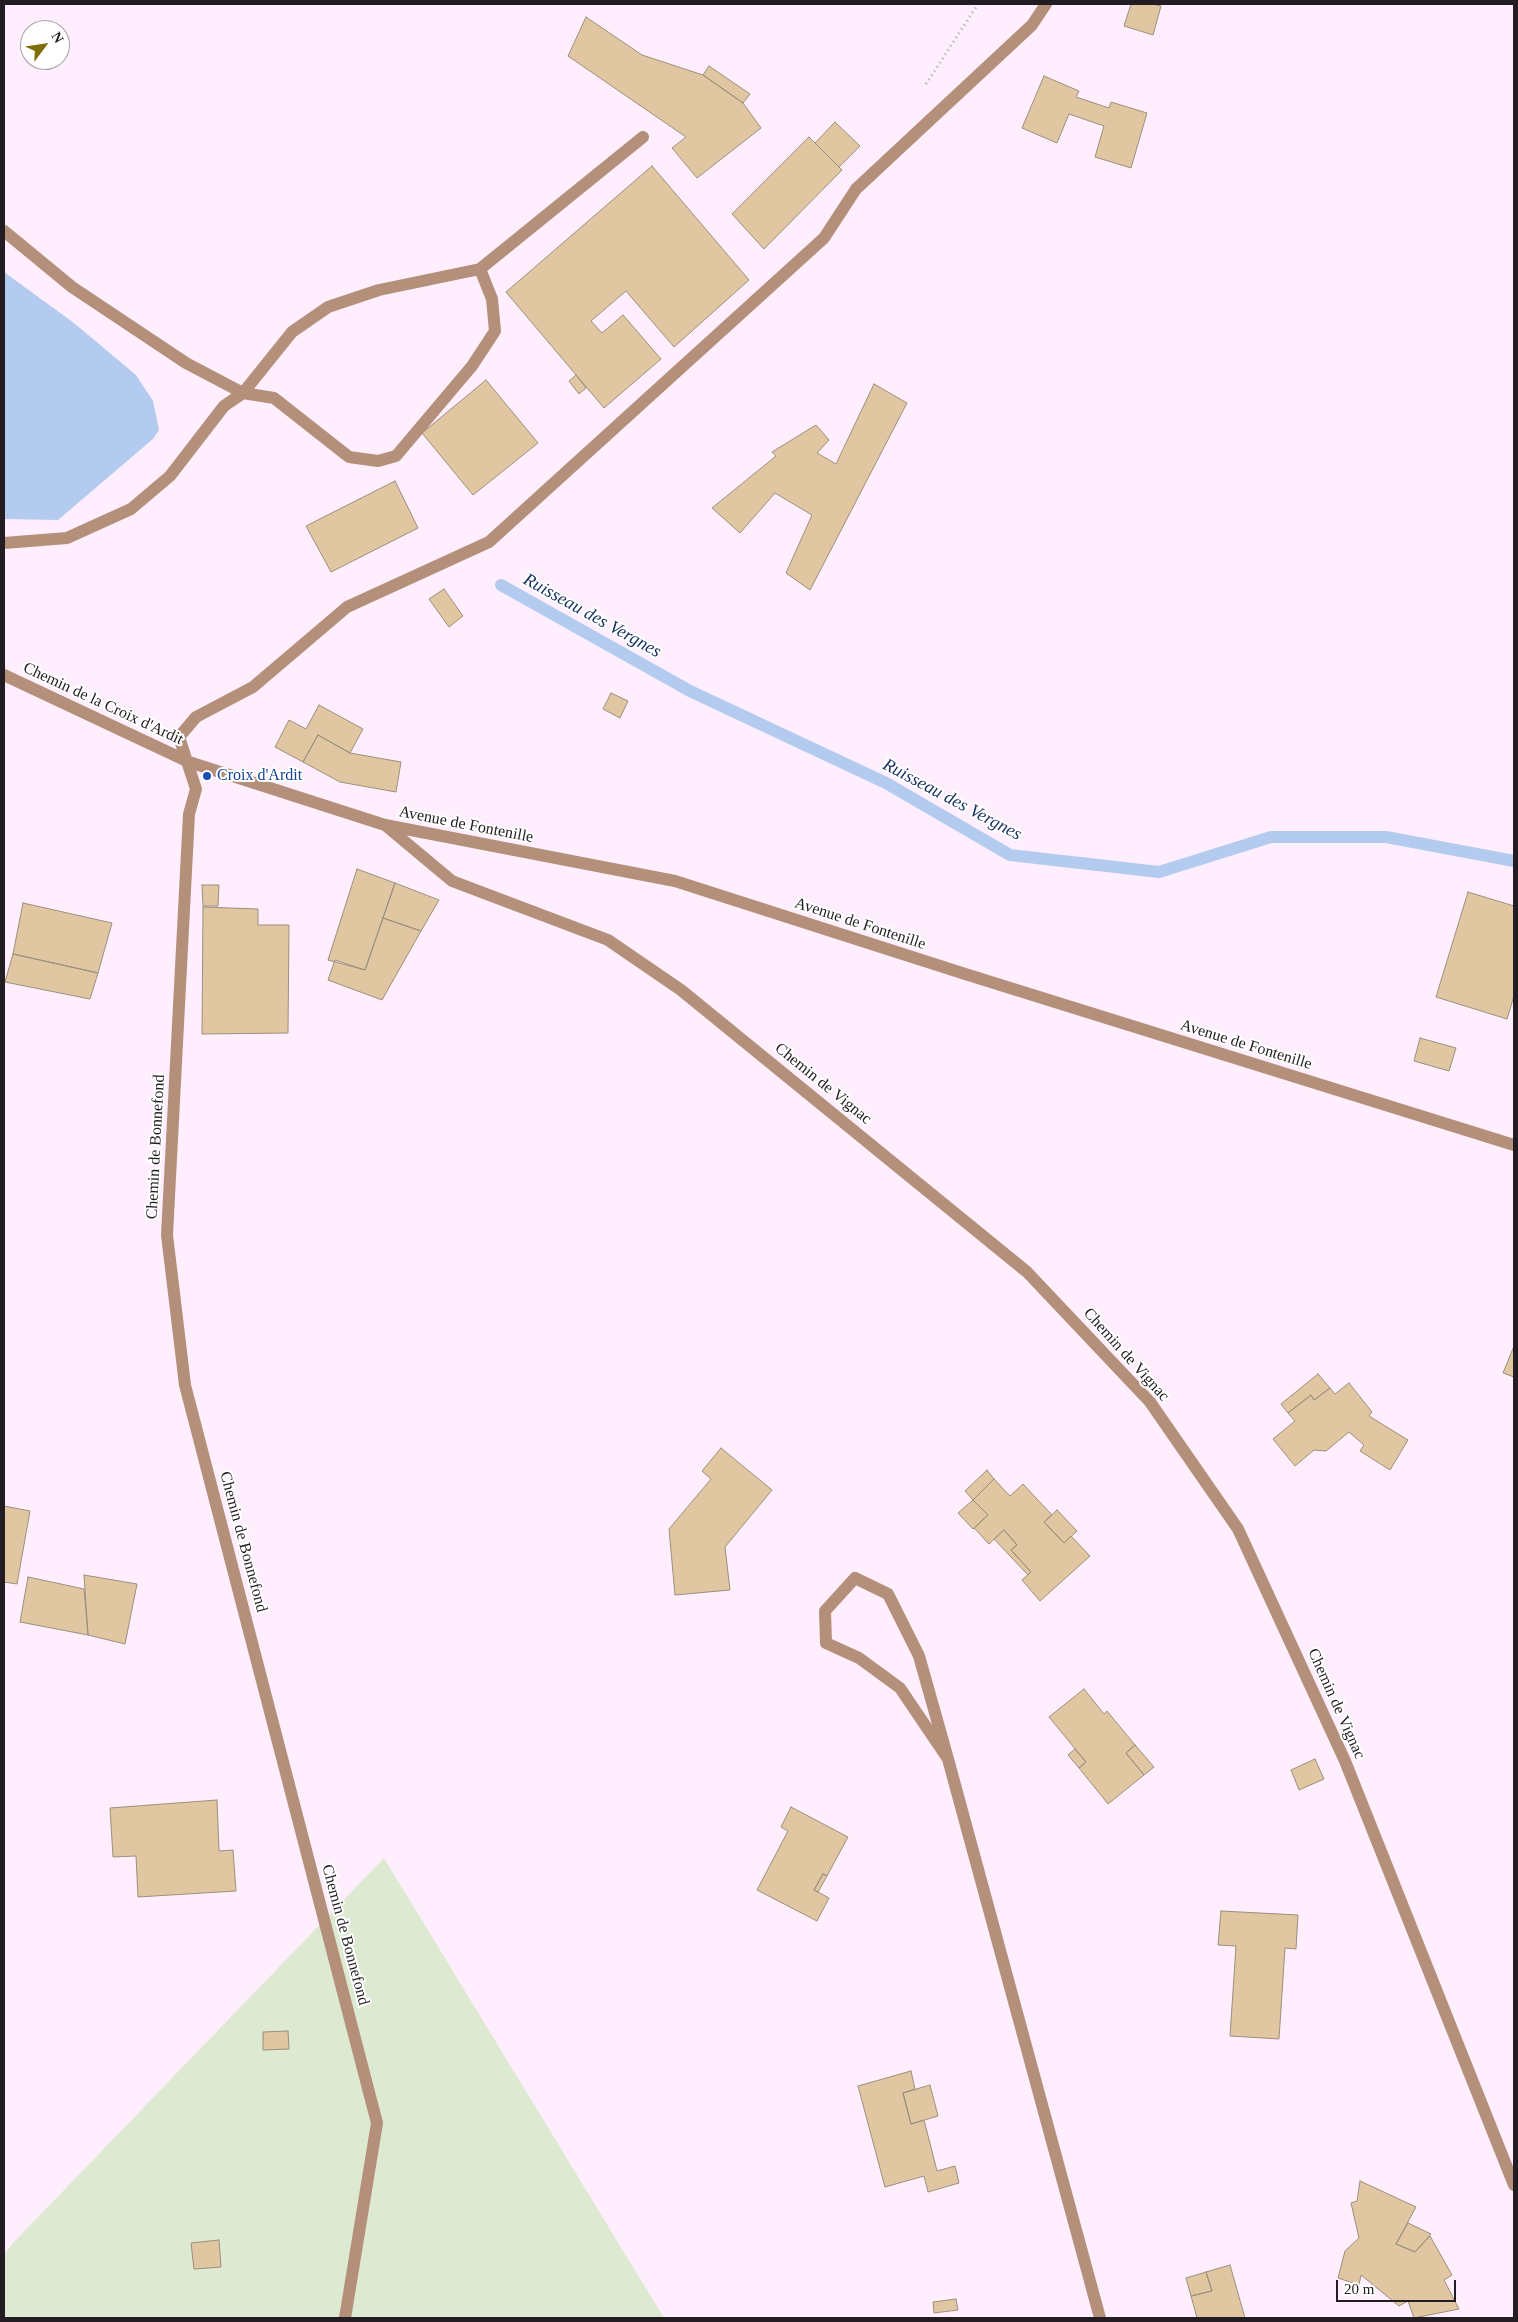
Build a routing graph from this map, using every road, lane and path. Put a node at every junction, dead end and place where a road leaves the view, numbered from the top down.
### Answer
1 (1046, 4) edge
2 (643, 137) dead end
3 (4, 231) edge
4 (480, 269) junction
5 (243, 394) junction
6 (4, 543) edge
7 (4, 675) edge
8 (189, 762) junction
9 (385, 825) junction
10 (1514, 1145) edge
11 (948, 1759) junction
12 (1514, 2185) edge
13 (345, 2318) edge
14 (1100, 2318) edge

1 - 8 street, Chemin de Bonnefond
2 - 4 street
3 - 5 street
4 - 5 street
4 - 5 street
5 - 6 street
7 - 8 street, Chemin de la Croix d'Ardit
8 - 9 street, Avenue de Fontenille
8 - 13 street, Chemin de Bonnefond
9 - 10 street, Avenue de Fontenille
9 - 12 street, Chemin de Vignac
11 - 11 street
11 - 14 street

